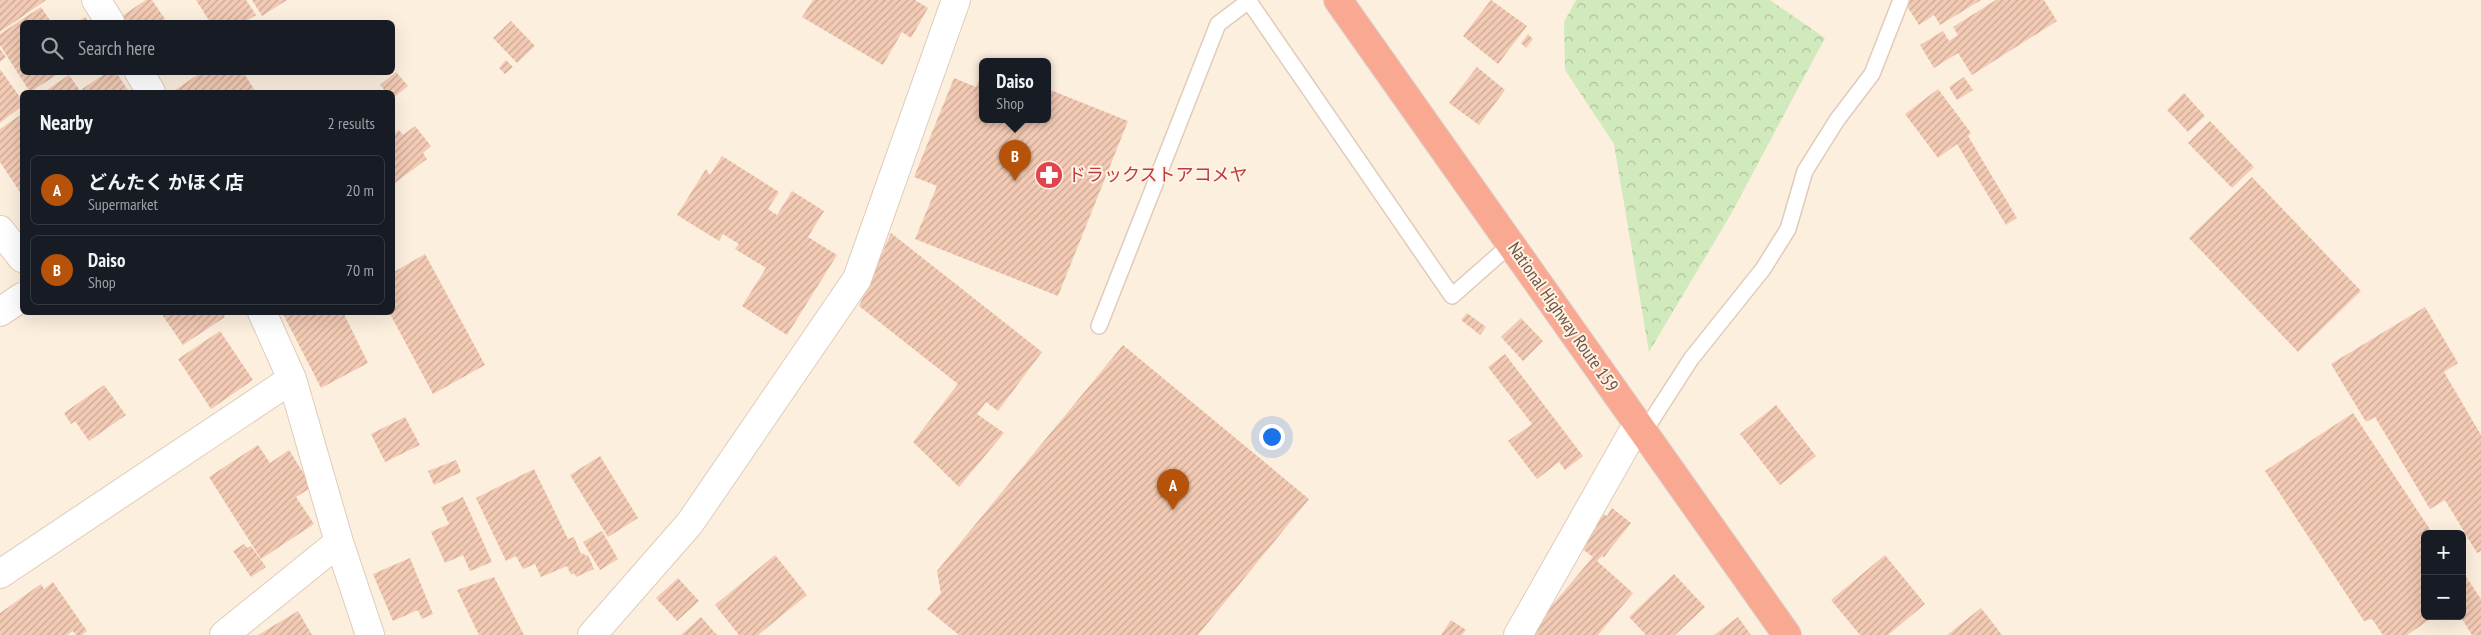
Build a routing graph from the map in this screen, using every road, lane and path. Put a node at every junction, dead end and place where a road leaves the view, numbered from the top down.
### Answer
1 (96, 0) edge
2 (956, 0) edge
3 (1249, 0) edge
4 (1338, 0) edge
5 (1901, 0) edge
6 (109, 20) edge
7 (141, 75) edge
8 (150, 90) edge
9 (0, 230) edge
10 (1511, 244) junction
11 (20, 255) edge
12 (20, 297) edge
13 (0, 312) edge
14 (263, 315) edge
15 (1099, 326) dead end
16 (292, 379) junction
17 (1641, 427) junction
18 (338, 542) junction
19 (0, 574) edge
20 (224, 635) edge
21 (370, 635) edge
22 (592, 635) edge
23 (1518, 635) edge
24 (1787, 635) edge

1 - 6 street
2 - 22 street
3 - 10 lane
3 - 15 lane
4 - 10 highway, National Highway Route 159
5 - 17 lane
7 - 8 street
9 - 11 street
10 - 17 highway, National Highway Route 159
12 - 13 street
14 - 16 street
16 - 18 street
16 - 19 street
17 - 23 street
17 - 24 highway, National Highway Route 159
18 - 20 street
18 - 21 street

